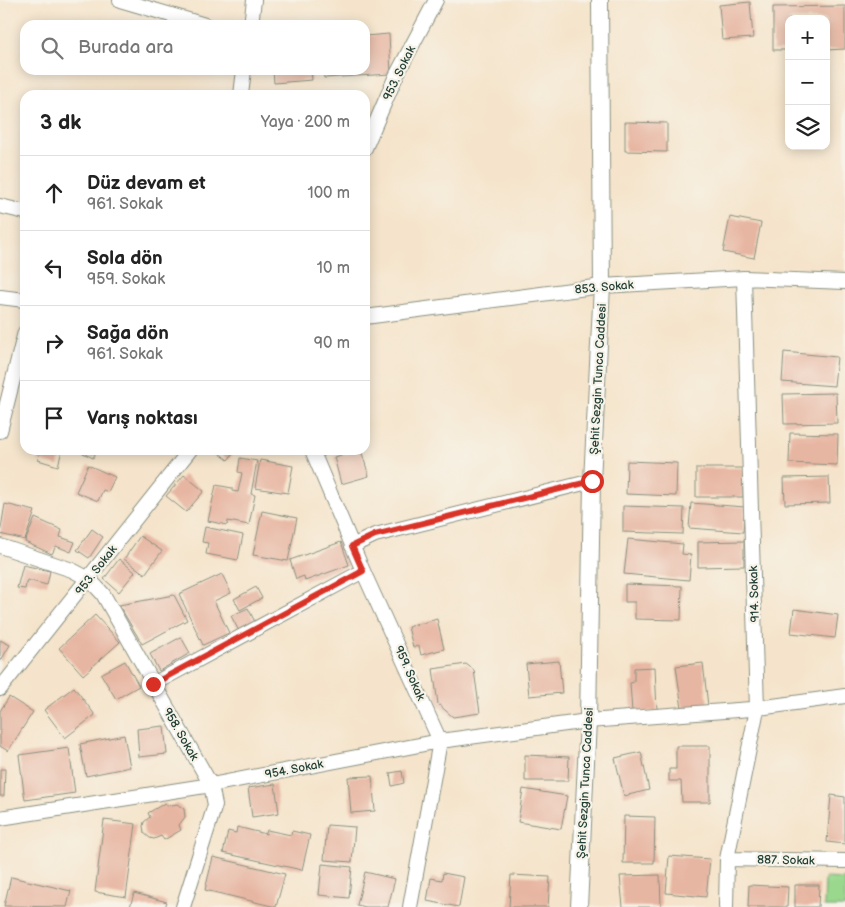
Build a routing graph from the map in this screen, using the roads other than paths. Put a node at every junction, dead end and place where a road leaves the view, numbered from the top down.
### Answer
1 (120, 0) edge
2 (254, 0) edge
3 (436, 0) edge
4 (600, 0) edge
5 (188, 20) edge
6 (251, 20) edge
7 (243, 75) edge
8 (242, 90) edge
9 (370, 136) edge
10 (0, 206) edge
11 (20, 211) edge
12 (744, 278) junction
13 (845, 282) edge
14 (602, 286) junction
15 (0, 297) edge
16 (20, 299) edge
17 (370, 316) edge
18 (20, 352) edge
19 (0, 431) edge
20 (186, 455) edge
21 (314, 455) edge
22 (592, 481) junction
23 (0, 546) edge
24 (352, 546) junction
25 (363, 571) junction
26 (89, 579) junction
27 (153, 684) junction
28 (0, 689) edge
29 (845, 696) edge
30 (757, 709) junction
31 (588, 721) junction
32 (440, 741) junction
33 (211, 785) junction
34 (0, 818) edge
35 (727, 859) junction
36 (845, 861) edge
37 (183, 907) edge
38 (410, 907) edge
39 (579, 907) edge
40 (726, 907) edge

1 - 5 street
2 - 6 street
3 - 9 street, 953. Sokak
4 - 14 street, Şehit Sezgin Tunca Caddesi
7 - 8 street
10 - 11 street
12 - 13 street, 853. Sokak
12 - 14 street, 853. Sokak
12 - 30 street, 914. Sokak
14 - 17 street, 853. Sokak
14 - 22 street, Şehit Sezgin Tunca Caddesi
15 - 16 street
18 - 19 street
20 - 26 street, 953. Sokak
21 - 24 street, 959. Sokak
22 - 24 street
22 - 31 street, Şehit Sezgin Tunca Caddesi
23 - 26 street, 958. Sokak
24 - 25 street, 959. Sokak
25 - 27 street
25 - 32 street, 959. Sokak
26 - 27 street, 958. Sokak
26 - 28 street, 953. Sokak
27 - 33 street, 958. Sokak
29 - 30 street, 954. Sokak
30 - 31 street, 954. Sokak
30 - 35 street, 914. Sokak
31 - 32 street, 954. Sokak
31 - 39 street, Şehit Sezgin Tunca Caddesi
32 - 33 street, 954. Sokak
32 - 38 street
33 - 34 street, 954. Sokak
33 - 37 street, 958. Sokak
35 - 36 street, 887. Sokak
35 - 40 street, 914. Sokak

